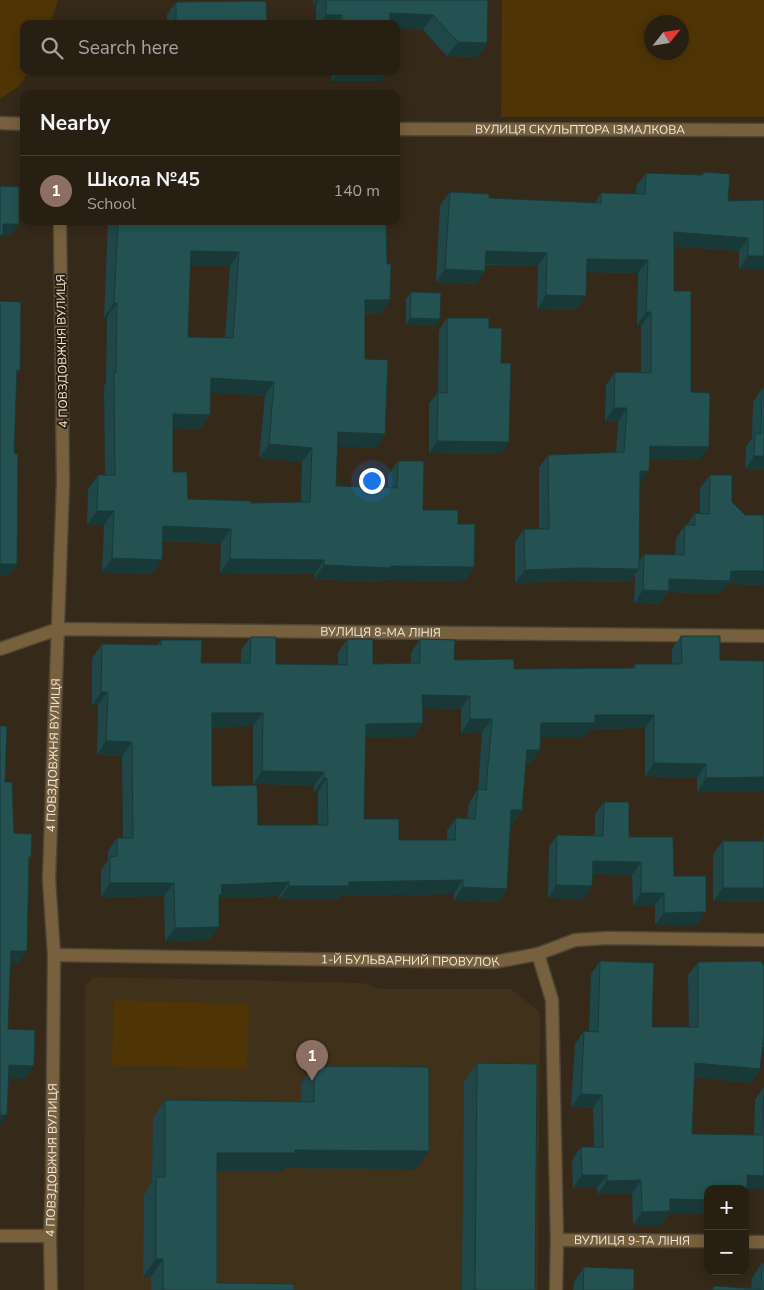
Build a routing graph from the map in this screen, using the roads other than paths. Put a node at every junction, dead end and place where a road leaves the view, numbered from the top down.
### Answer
1 (0, 123) edge
2 (20, 124) edge
3 (400, 129) edge
4 (764, 130) edge
5 (60, 225) edge
6 (58, 629) junction
7 (764, 636) edge
8 (0, 649) edge
9 (764, 940) edge
10 (538, 954) junction
11 (54, 955) junction
12 (0, 1236) edge
13 (50, 1236) junction
14 (557, 1240) junction
15 (704, 1241) edge
16 (749, 1242) edge
17 (764, 1242) edge
18 (51, 1290) edge
19 (556, 1290) edge

1 - 2 street
3 - 4 street, ВУЛИЦЯ СКУЛЬПТОРА ІЗМАЛКОВА
5 - 6 street, 4 ПОВЗДОВЖНЯ ВУЛИЦЯ
6 - 7 street, ВУЛИЦЯ 8-МА ЛІНІЯ
6 - 8 street, ВУЛИЦЯ 8-МА ЛІНІЯ
6 - 11 street, 4 ПОВЗДОВЖНЯ ВУЛИЦЯ
9 - 10 street, 1-Й БУЛЬВАРНИЙ ПРОВУЛОК
10 - 11 street, 1-Й БУЛЬВАРНИЙ ПРОВУЛОК
10 - 14 street
11 - 13 street, 4 ПОВЗДОВЖНЯ ВУЛИЦЯ
12 - 13 street
13 - 18 street, 4 ПОВЗДОВЖНЯ ВУЛИЦЯ
14 - 15 street, ВУЛИЦЯ 9-ТА ЛІНІЯ
14 - 19 street
16 - 17 street

